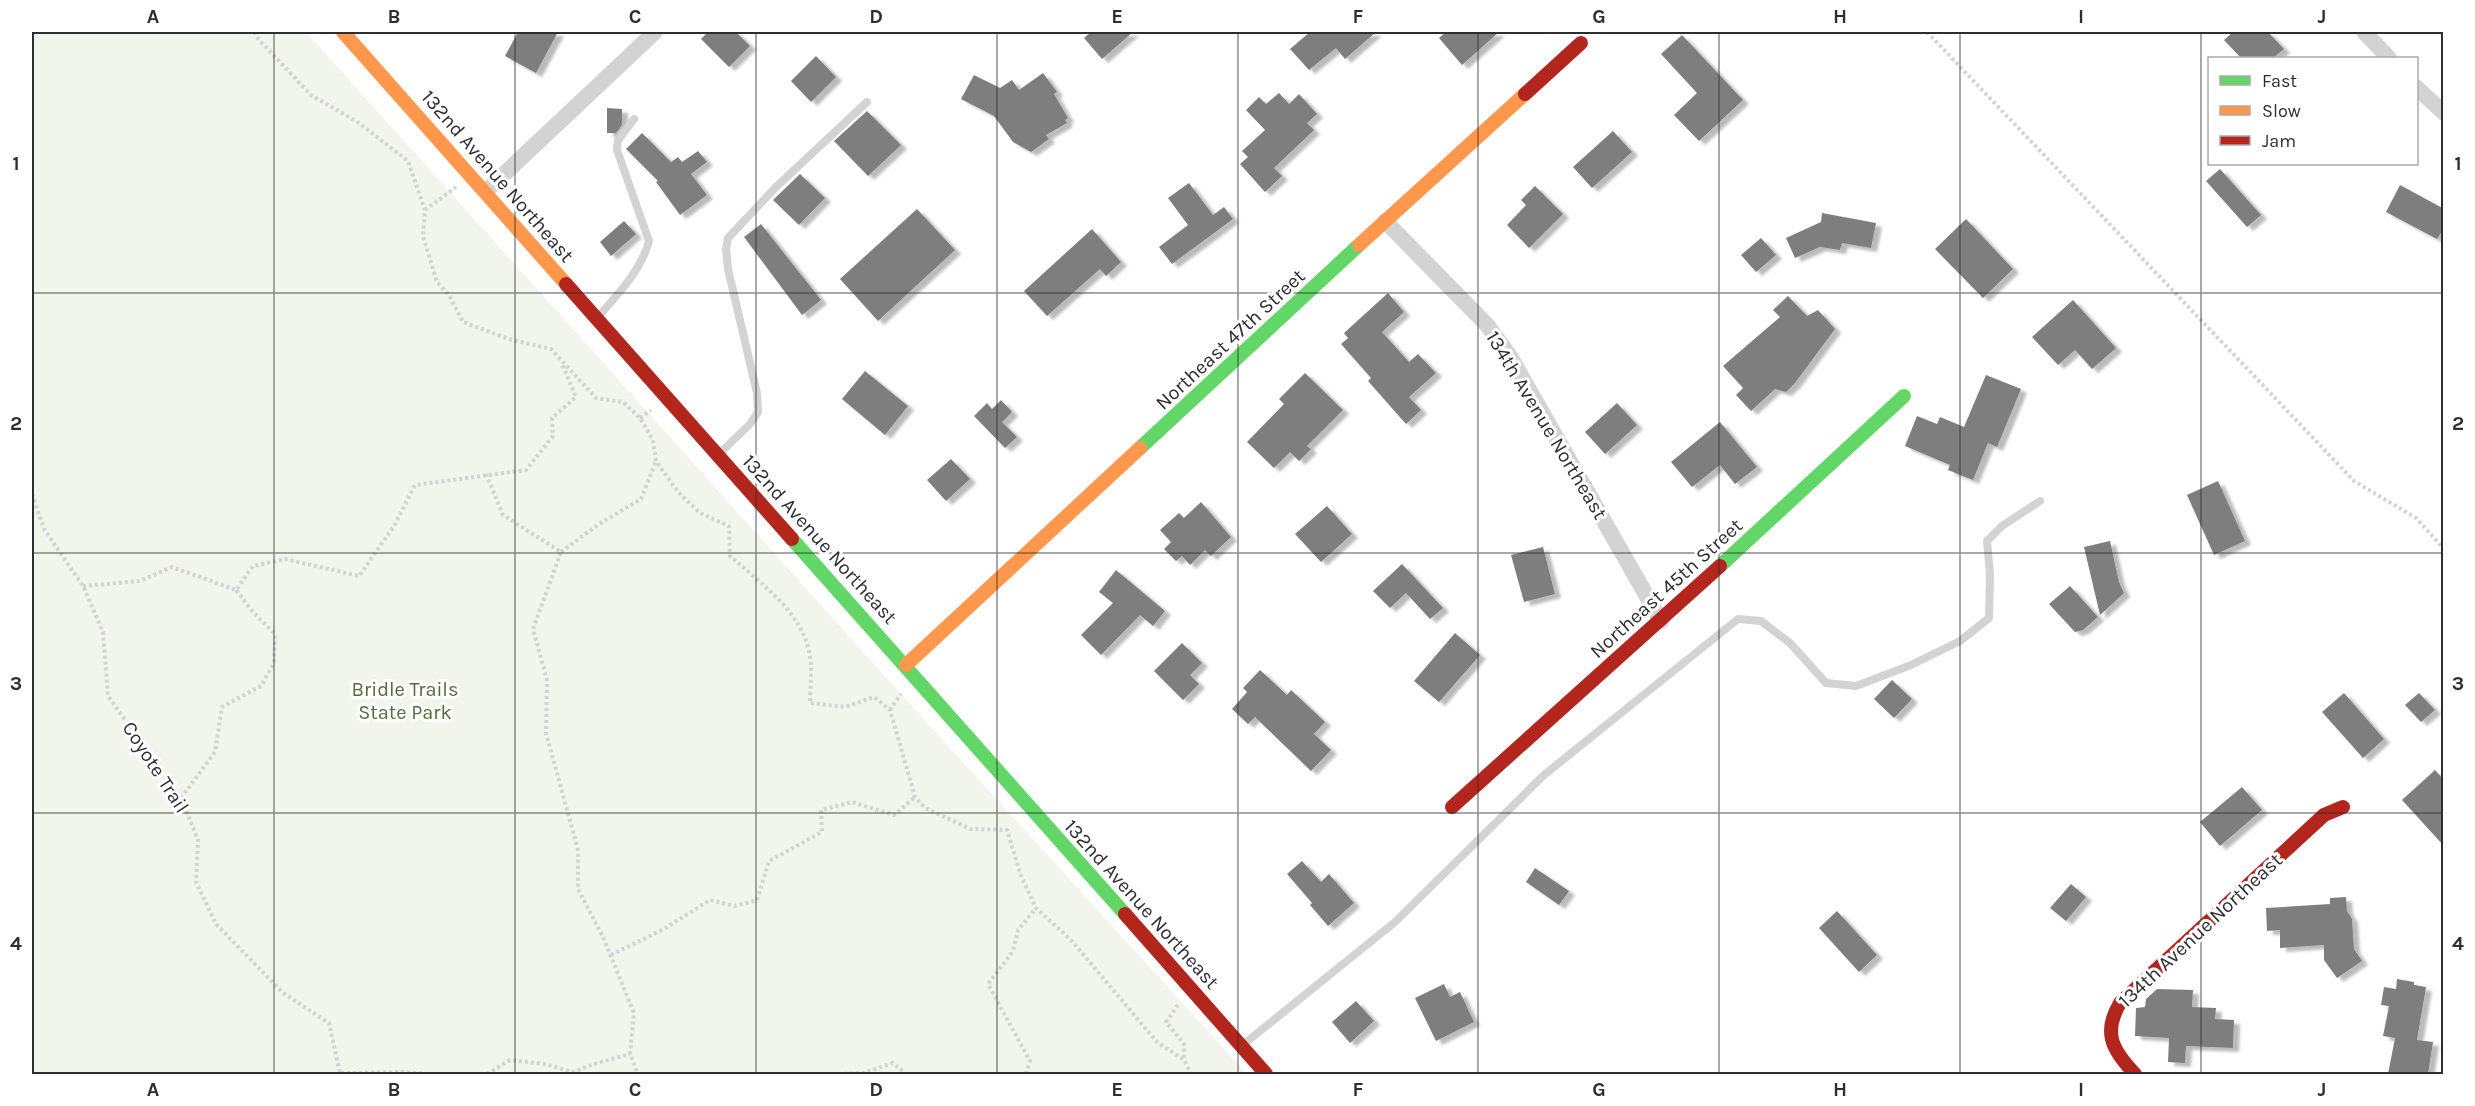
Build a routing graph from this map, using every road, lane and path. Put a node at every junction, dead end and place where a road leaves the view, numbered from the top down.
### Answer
1 (254, 32) edge
2 (343, 32) edge
3 (655, 32) edge
4 (1927, 32) edge
5 (2364, 32) edge
6 (1581, 43) dead end
7 (2389, 57) edge
8 (2418, 89) edge
9 (867, 102) dead end
10 (2444, 113) edge
11 (634, 119) dead end
12 (472, 176) junction
13 (486, 191) junction
14 (425, 210) junction
15 (1385, 221) junction
16 (597, 318) junction
17 (560, 361) junction
18 (1904, 396) dead end
19 (718, 454) junction
20 (656, 461) junction
21 (486, 474) junction
22 (32, 494) edge
23 (2040, 501) dead end
24 (2444, 549) edge
25 (561, 552) junction
26 (83, 586) junction
27 (236, 590) junction
28 (1661, 621) junction
29 (906, 665) junction
30 (903, 692) dead end
31 (890, 710) junction
32 (915, 797) junction
33 (181, 798) junction
34 (1452, 807) dead end
35 (2343, 807) dead end
36 (1036, 908) junction
37 (611, 955) junction
38 (1190, 988) junction
39 (1241, 1046) junction
40 (630, 1054) junction
41 (1184, 1060) junction
42 (341, 1074) edge
43 (427, 1074) edge
44 (487, 1074) edge
45 (639, 1074) edge
46 (838, 1074) edge
47 (906, 1074) edge
48 (1026, 1074) edge
49 (1191, 1074) edge
50 (1266, 1074) edge
51 (2135, 1074) edge

1 - 14 path
2 - 12 street, 132nd Avenue Northeast
3 - 13 street
4 - 24 path
5 - 7 street
6 - 15 street, Northeast 47th Street
8 - 10 street
9 - 19 lane
11 - 16 lane
12 - 13 street, 132nd Avenue Northeast
12 - 14 path
13 - 16 street, 132nd Avenue Northeast
14 - 17 path
15 - 28 street, 134th Avenue Northeast
15 - 29 street, Northeast 47th Street
16 - 19 street, 132nd Avenue Northeast
17 - 20 path
17 - 21 path
18 - 28 street, Northeast 45th Street
19 - 29 street, 132nd Avenue Northeast
20 - 25 path
20 - 31 path
21 - 25 path
21 - 27 path
22 - 26 path, Coyote Trail
23 - 39 lane
25 - 37 path
26 - 27 path
26 - 33 path, Coyote Trail
27 - 33 path
28 - 34 street, Northeast 45th Street
29 - 38 street, 132nd Avenue Northeast
30 - 31 path
31 - 32 path
32 - 36 path
32 - 37 path
33 - 42 path, Coyote Trail
35 - 51 street, 134th Avenue Northeast
36 - 41 path
36 - 48 path
37 - 40 path
38 - 39 street, 132nd Avenue Northeast
38 - 41 path
39 - 50 street, 132nd Avenue Northeast
40 - 44 path
40 - 45 path
41 - 49 path
42 - 43 path
46 - 47 path

